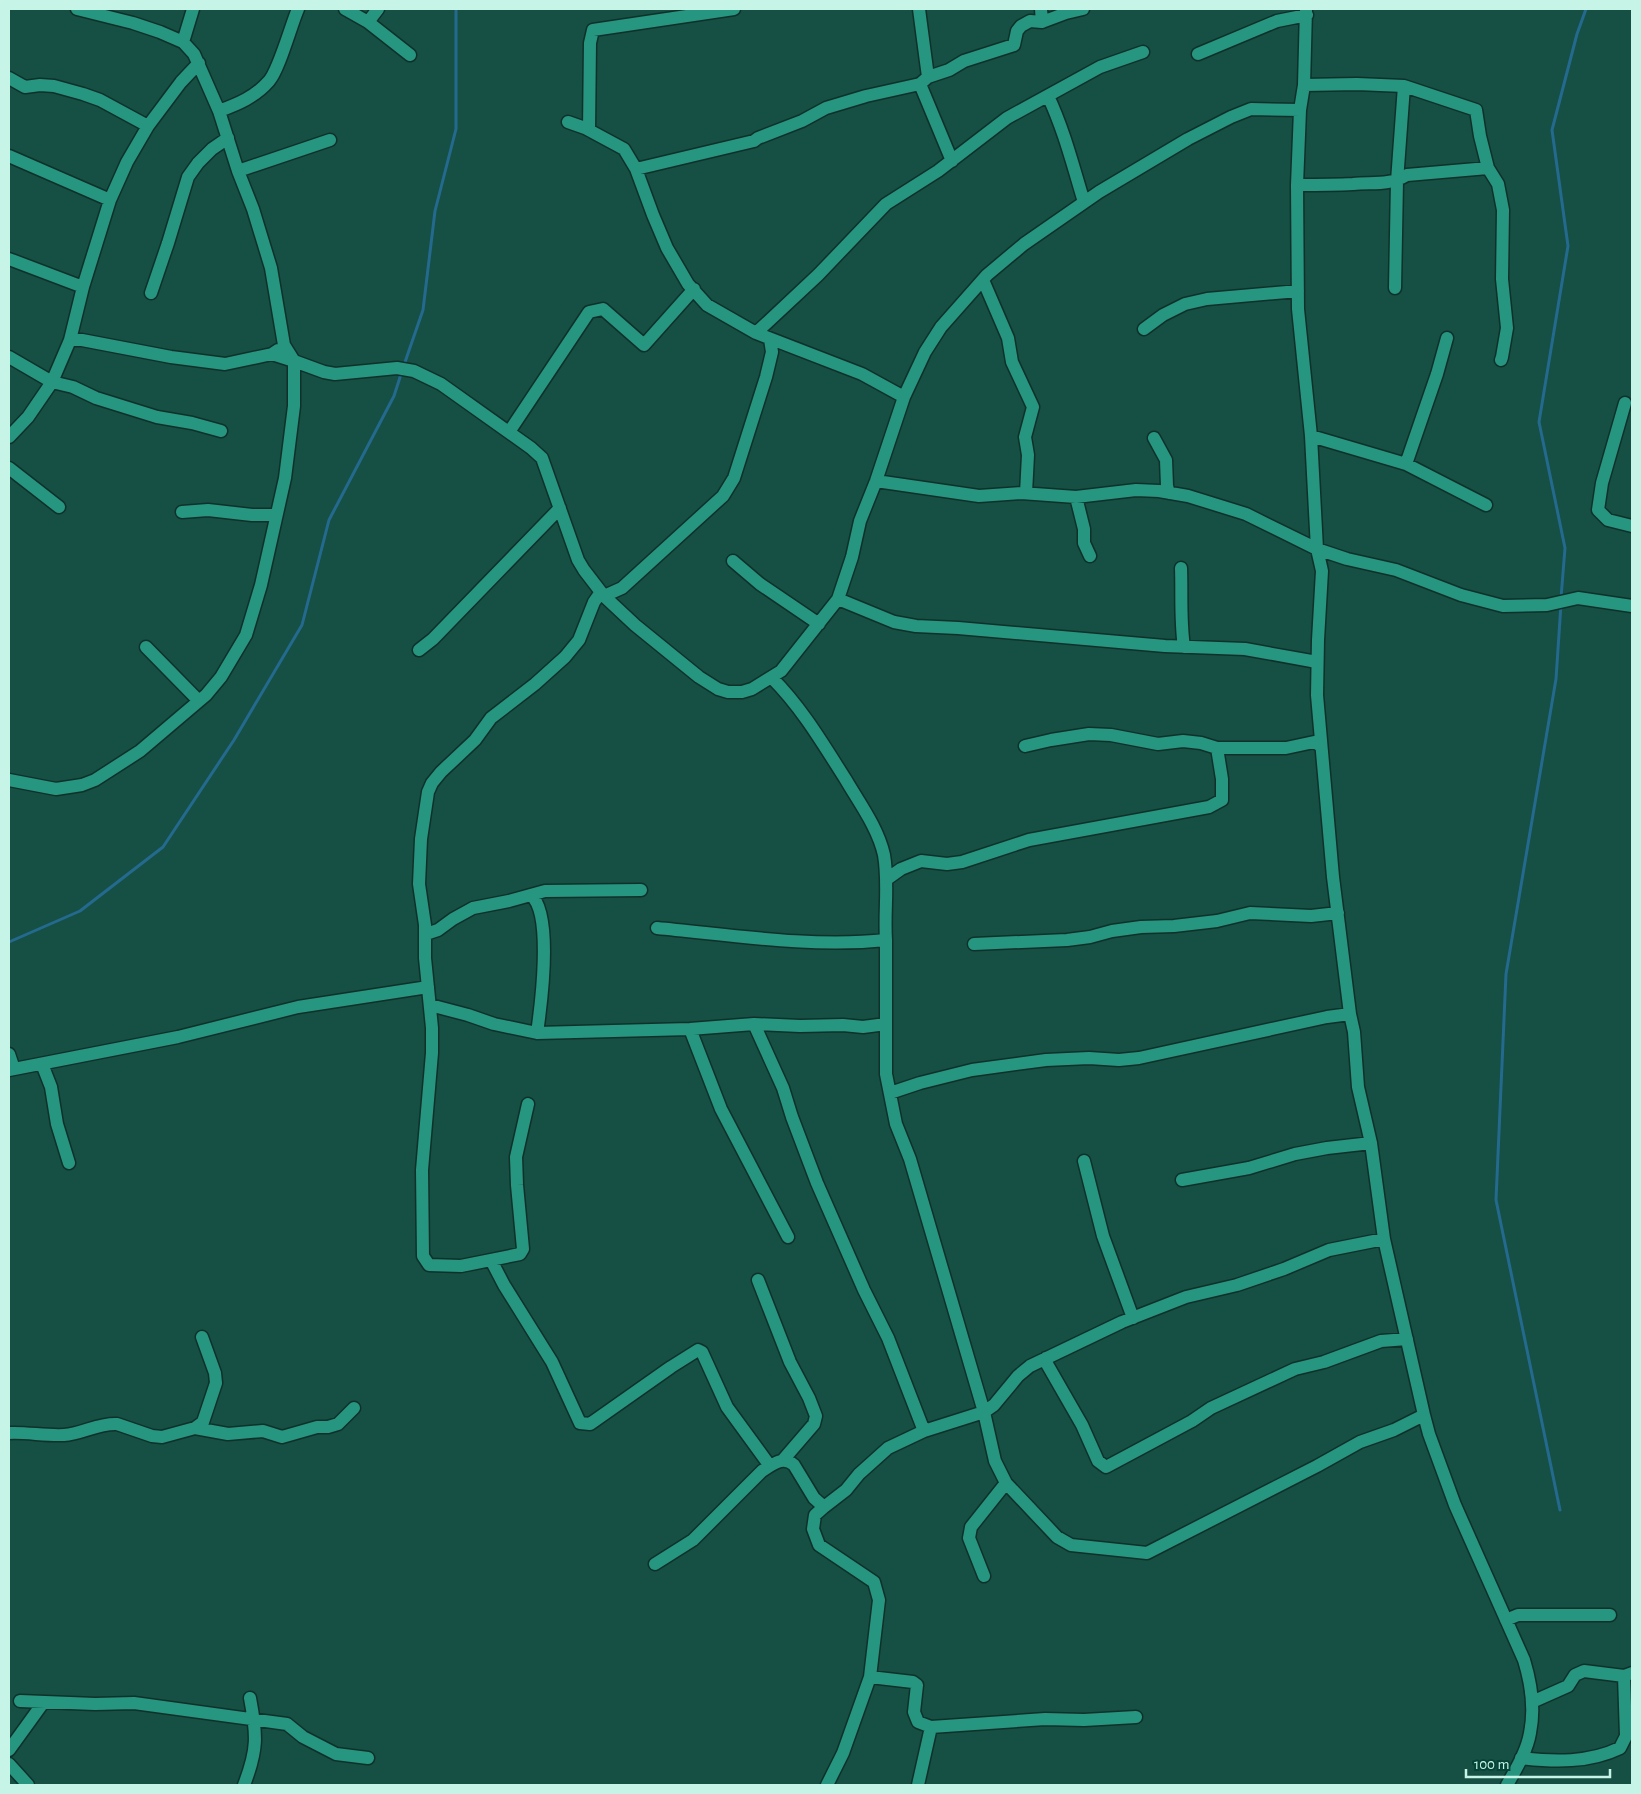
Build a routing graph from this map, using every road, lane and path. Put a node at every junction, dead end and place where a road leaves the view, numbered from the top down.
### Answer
1 (77, 9) edge
2 (193, 9) edge
3 (298, 9) edge
4 (345, 9) edge
5 (378, 9) edge
6 (734, 9) edge
7 (919, 9) edge
8 (1040, 9) edge
9 (1083, 9) edge
10 (1306, 12) edge
11 (368, 22) junction
12 (1042, 22) junction
13 (184, 42) junction
14 (1143, 52) dead end
15 (1198, 54) dead end
16 (410, 55) dead end
17 (199, 63) junction
18 (9, 78) edge
19 (924, 80) junction
20 (1304, 85) junction
21 (1404, 86) junction
22 (1048, 96) junction
23 (1300, 110) junction
24 (219, 111) junction
25 (568, 122) dead end
26 (148, 126) junction
27 (589, 130) junction
28 (228, 138) junction
29 (330, 140) dead end
30 (9, 156) edge
31 (952, 160) junction
32 (1488, 168) junction
33 (636, 170) junction
34 (238, 171) junction
35 (1397, 181) junction
36 (1297, 184) junction
37 (110, 200) junction
38 (1084, 202) junction
39 (9, 259) edge
40 (983, 280) junction
41 (83, 286) junction
42 (1395, 288) dead end
43 (694, 289) junction
44 (1298, 291) junction
45 (151, 293) dead end
46 (1144, 329) dead end
47 (756, 333) junction
48 (1447, 338) dead end
49 (770, 339) junction
50 (70, 340) junction
51 (284, 345) junction
52 (272, 354) junction
53 (9, 358) edge
54 (1501, 360) dead end
55 (294, 361) junction
56 (52, 382) junction
57 (904, 397) junction
58 (1625, 402) dead end
59 (221, 431) dead end
60 (510, 432) junction
61 (1311, 436) junction
62 (9, 437) edge
63 (1154, 438) dead end
64 (1406, 464) junction
65 (9, 468) edge
66 (876, 481) junction
67 (1026, 493) junction
68 (1169, 493) junction
69 (1076, 496) junction
70 (1486, 505) dead end
71 (59, 507) dead end
72 (560, 508) junction
73 (182, 512) dead end
74 (275, 515) junction
75 (1632, 526) edge
76 (1317, 550) junction
77 (1090, 556) dead end
78 (732, 560) dead end
79 (1181, 568) dead end
80 (603, 594) junction
81 (838, 599) junction
82 (1632, 606) edge
83 (819, 624) junction
84 (1184, 646) junction
85 (146, 648) dead end
86 (419, 650) dead end
87 (1317, 662) junction
88 (772, 678) junction
89 (199, 701) junction
90 (1025, 746) dead end
91 (1321, 746) junction
92 (1217, 748) junction
93 (9, 780) edge
94 (886, 879) junction
95 (641, 890) dead end
96 (531, 896) junction
97 (1338, 913) junction
98 (657, 928) dead end
99 (426, 934) junction
100 (886, 940) junction
101 (974, 944) dead end
102 (428, 987) junction
103 (430, 1005) junction
104 (1350, 1014) junction
105 (754, 1024) junction
106 (886, 1024) junction
107 (690, 1029) junction
108 (537, 1033) junction
109 (9, 1054) edge
110 (42, 1064) junction
111 (11, 1069) edge
112 (890, 1093) junction
113 (528, 1104) dead end
114 (1371, 1143) junction
115 (1084, 1161) dead end
116 (69, 1163) dead end
117 (1182, 1180) dead end
118 (788, 1237) dead end
119 (1384, 1239) junction
120 (490, 1260) junction
121 (758, 1280) dead end
122 (1132, 1318) junction
123 (202, 1337) dead end
124 (1407, 1339) junction
125 (1046, 1358) junction
126 (354, 1408) dead end
127 (984, 1412) junction
128 (1424, 1415) junction
129 (195, 1428) junction
130 (924, 1431) junction
131 (9, 1433) edge
132 (783, 1460) junction
133 (770, 1466) junction
134 (1006, 1483) junction
135 (824, 1507) junction
136 (655, 1564) dead end
137 (984, 1576) dead end
138 (1610, 1615) dead end
139 (1506, 1620) junction
140 (1628, 1674) edge
141 (870, 1677) junction
142 (250, 1698) dead end
143 (20, 1701) dead end
144 (1532, 1702) junction
145 (42, 1703) junction
146 (1136, 1717) dead end
147 (255, 1720) junction
148 (931, 1727) junction
149 (9, 1750) edge
150 (368, 1758) dead end
151 (1521, 1758) junction
152 (9, 1764) edge
153 (28, 1785) edge
154 (244, 1785) edge
155 (827, 1785) edge
156 (918, 1785) edge
157 (1507, 1785) edge

1 - 13 street
2 - 13 street
3 - 24 street
4 - 11 street
5 - 11 street
6 - 27 street
7 - 19 street
8 - 12 street
9 - 12 street
10 - 15 street
10 - 20 street
11 - 16 street
12 - 19 street
13 - 17 street
14 - 22 street
17 - 24 street
17 - 26 street
18 - 26 street
19 - 31 street
19 - 33 street
20 - 21 street
20 - 23 street
21 - 32 street
21 - 35 street
22 - 31 street
22 - 38 street
23 - 36 street
23 - 38 street
24 - 28 street
25 - 27 street
26 - 37 street
27 - 33 street
28 - 34 street
28 - 45 street
29 - 34 street
30 - 37 street
31 - 47 street
32 - 35 street
32 - 54 street
33 - 43 street
34 - 51 street
35 - 36 street
35 - 42 street
36 - 44 street
37 - 41 street
38 - 40 street
39 - 41 street
40 - 57 street
40 - 67 street
41 - 50 street
43 - 47 street
43 - 60 street
44 - 46 street
44 - 61 street
47 - 49 street
48 - 64 street
49 - 57 street
49 - 80 street
50 - 52 street
50 - 56 street
51 - 52 street
51 - 55 street
52 - 55 street
53 - 56 street
55 - 60 street
55 - 74 street
56 - 59 street
56 - 62 street
57 - 66 street
58 - 75 street
60 - 72 street
61 - 64 street
61 - 76 street
63 - 68 street
64 - 70 street
65 - 71 street
66 - 67 street
66 - 81 street
67 - 69 street
68 - 69 street
68 - 76 street
69 - 77 street
72 - 80 street
72 - 86 street
73 - 74 street
74 - 89 street
76 - 82 street
76 - 87 street
78 - 83 street
79 - 84 street
80 - 88 street
80 - 99 street
81 - 83 street
81 - 84 street
83 - 88 street
84 - 87 street
85 - 89 street
87 - 91 street
88 - 94 street
89 - 93 street
90 - 92 street
91 - 92 street
91 - 97 street
92 - 94 street
94 - 100 street
95 - 96 street
96 - 99 street
96 - 108 street
97 - 101 street
97 - 104 street
98 - 100 street
99 - 102 street
100 - 106 street
102 - 103 street
102 - 110 street
103 - 108 street
103 - 120 street
104 - 112 street
104 - 114 street
105 - 106 street
105 - 107 street
105 - 130 street
106 - 112 street
107 - 108 street
107 - 118 street
109 - 111 street
110 - 111 street
110 - 116 street
112 - 127 street
113 - 120 street
114 - 117 street
114 - 119 street
115 - 122 street
119 - 122 street
119 - 124 street
120 - 133 street
121 - 132 street
122 - 125 street
123 - 129 street
124 - 125 street
124 - 128 street
125 - 127 street
126 - 129 street
127 - 130 street
127 - 134 street
128 - 134 street
128 - 139 street
129 - 131 street
130 - 135 street
132 - 133 street
132 - 135 street
133 - 136 street
134 - 137 street
135 - 141 street
138 - 139 street
139 - 144 street
140 - 144 street
140 - 151 street
141 - 148 street
141 - 155 street
142 - 147 street
143 - 145 street
144 - 151 street
145 - 147 street
145 - 149 street
146 - 148 street
147 - 150 street
147 - 154 street
148 - 156 street
151 - 157 street
152 - 153 street

